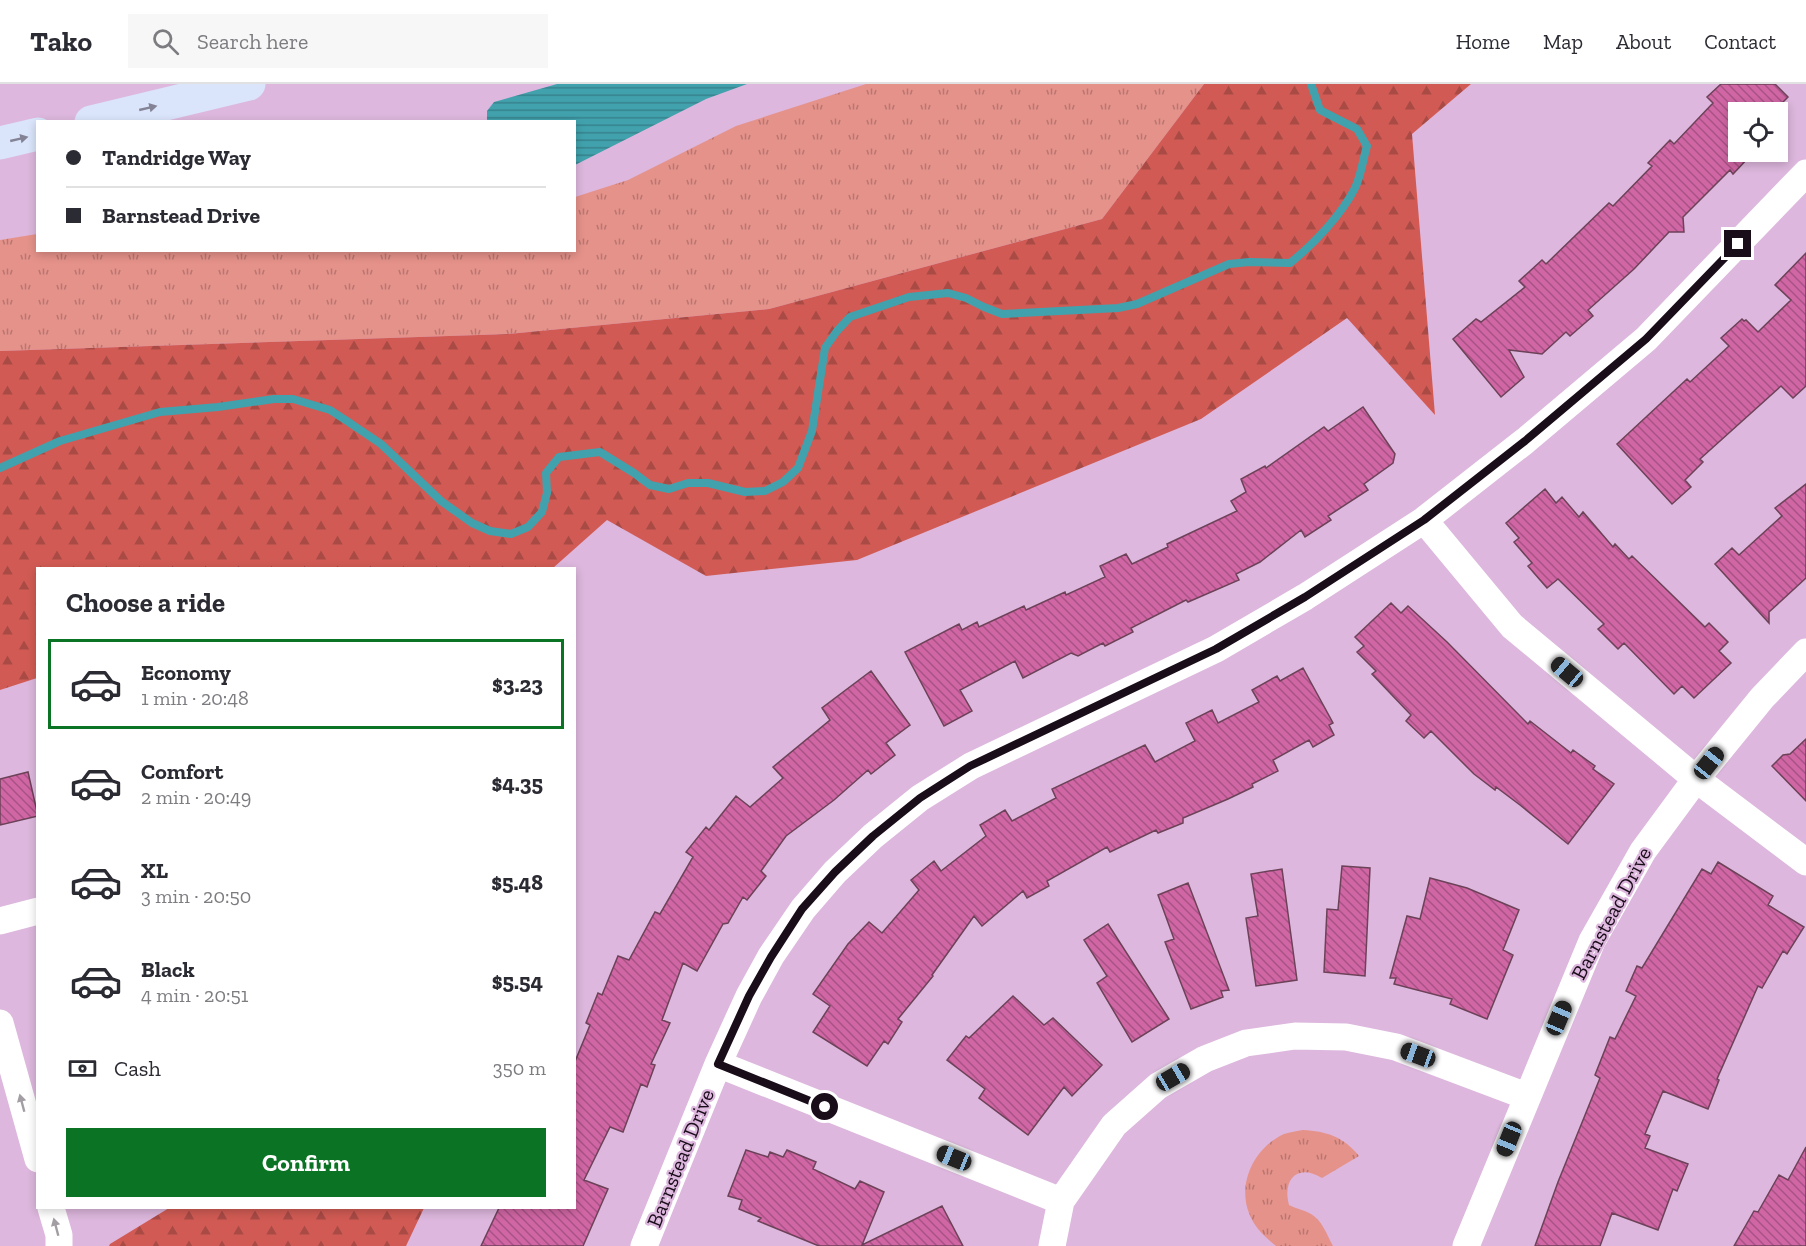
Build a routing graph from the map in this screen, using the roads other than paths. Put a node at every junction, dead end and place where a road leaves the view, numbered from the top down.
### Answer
1 (249, 84) edge
2 (99, 120) edge
3 (36, 134) edge
4 (0, 143) edge
5 (1806, 172) edge
6 (1424, 520) junction
7 (1806, 652) edge
8 (1696, 779) junction
9 (1806, 862) edge
10 (36, 911) edge
11 (0, 921) edge
12 (0, 1023) edge
13 (718, 1064) junction
14 (1526, 1096) junction
15 (36, 1152) edge
16 (1061, 1201) junction
17 (51, 1209) edge
18 (59, 1246) edge
19 (644, 1246) edge
20 (1052, 1246) edge
21 (1466, 1246) edge

2 -> 1 main road
4 -> 3 main road
5 - 6 street, Barnstead Drive
6 - 8 street
6 - 13 street, Barnstead Drive
7 - 8 street, Barnstead Drive
8 - 9 street
8 - 14 street, Barnstead Drive
10 - 11 street
15 -> 12 street
13 - 16 street
13 - 19 street, Barnstead Drive
14 - 16 street
14 - 21 street, Barnstead Drive
16 - 20 street
18 -> 17 street

